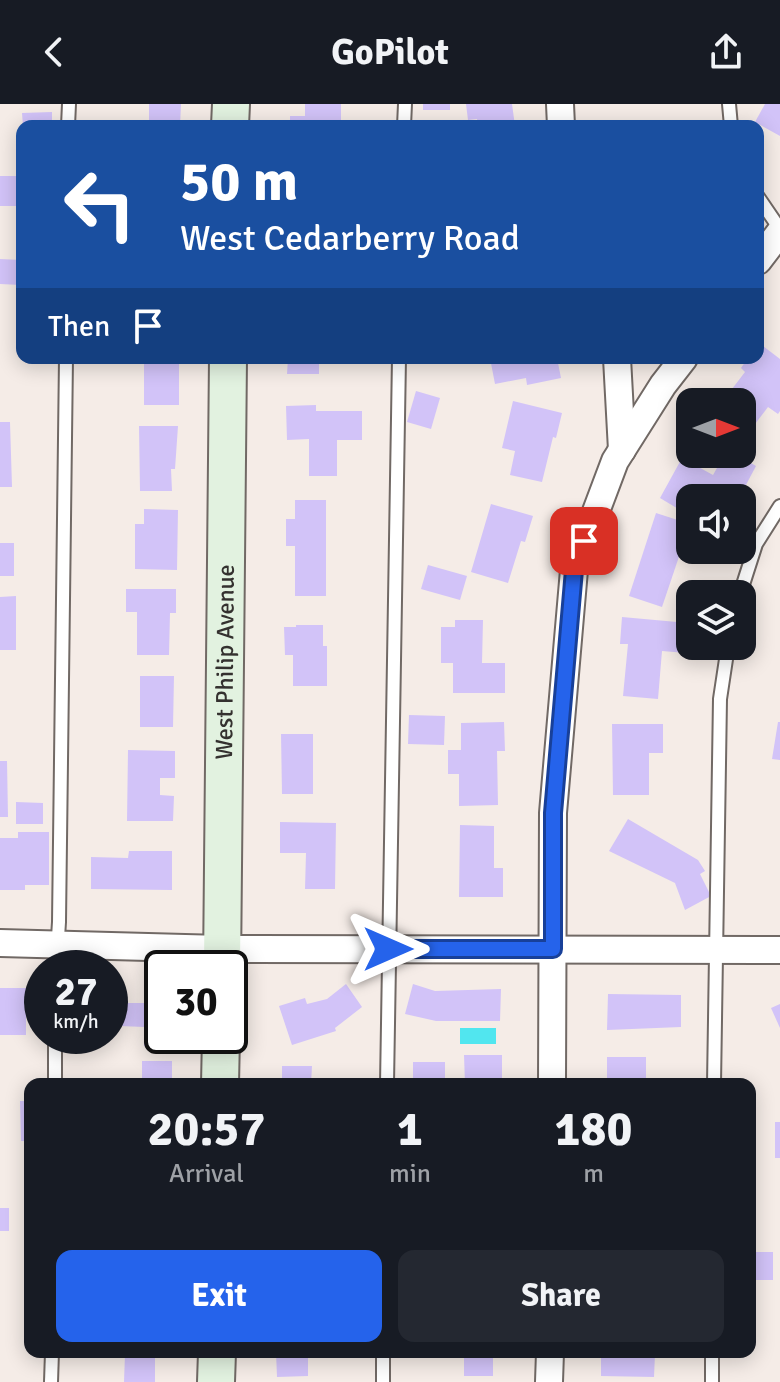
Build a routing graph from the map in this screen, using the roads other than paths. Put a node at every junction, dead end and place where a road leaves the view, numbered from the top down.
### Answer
1 (764, 206) edge
2 (780, 231) edge
3 (764, 253) edge
4 (66, 364) edge
5 (228, 364) edge
6 (399, 364) edge
7 (617, 364) edge
8 (679, 364) edge
9 (622, 450) junction
10 (780, 506) edge
11 (744, 580) edge
12 (726, 660) edge
13 (0, 943) edge
14 (388, 949) junction
15 (553, 949) junction
16 (28, 950) edge
17 (57, 950) edge
18 (222, 950) edge
19 (715, 950) junction
20 (780, 950) edge
21 (248, 957) edge
22 (55, 1054) edge
23 (221, 1054) edge
24 (55, 1078) edge
25 (220, 1078) edge
26 (387, 1078) edge
27 (552, 1078) edge
28 (714, 1078) edge
29 (52, 1358) edge
30 (217, 1358) edge
31 (383, 1358) edge
32 (550, 1358) edge
33 (712, 1358) edge
34 (51, 1382) edge
35 (216, 1382) edge
36 (383, 1382) edge
37 (549, 1382) edge
38 (712, 1382) edge

1 - 2 lane
2 - 3 street
4 - 17 lane
5 - 18 main road, West Philip Avenue
6 - 14 lane
7 - 9 street
8 - 9 street
9 - 15 street
10 - 11 lane
12 - 19 lane
13 - 16 street
14 - 15 street
14 - 21 street
14 - 26 lane
15 - 19 street
15 - 27 street
19 - 20 street
19 - 28 lane
22 - 24 lane
23 - 25 main road
29 - 34 lane
30 - 35 main road
31 - 36 lane
32 - 37 street
33 - 38 lane

